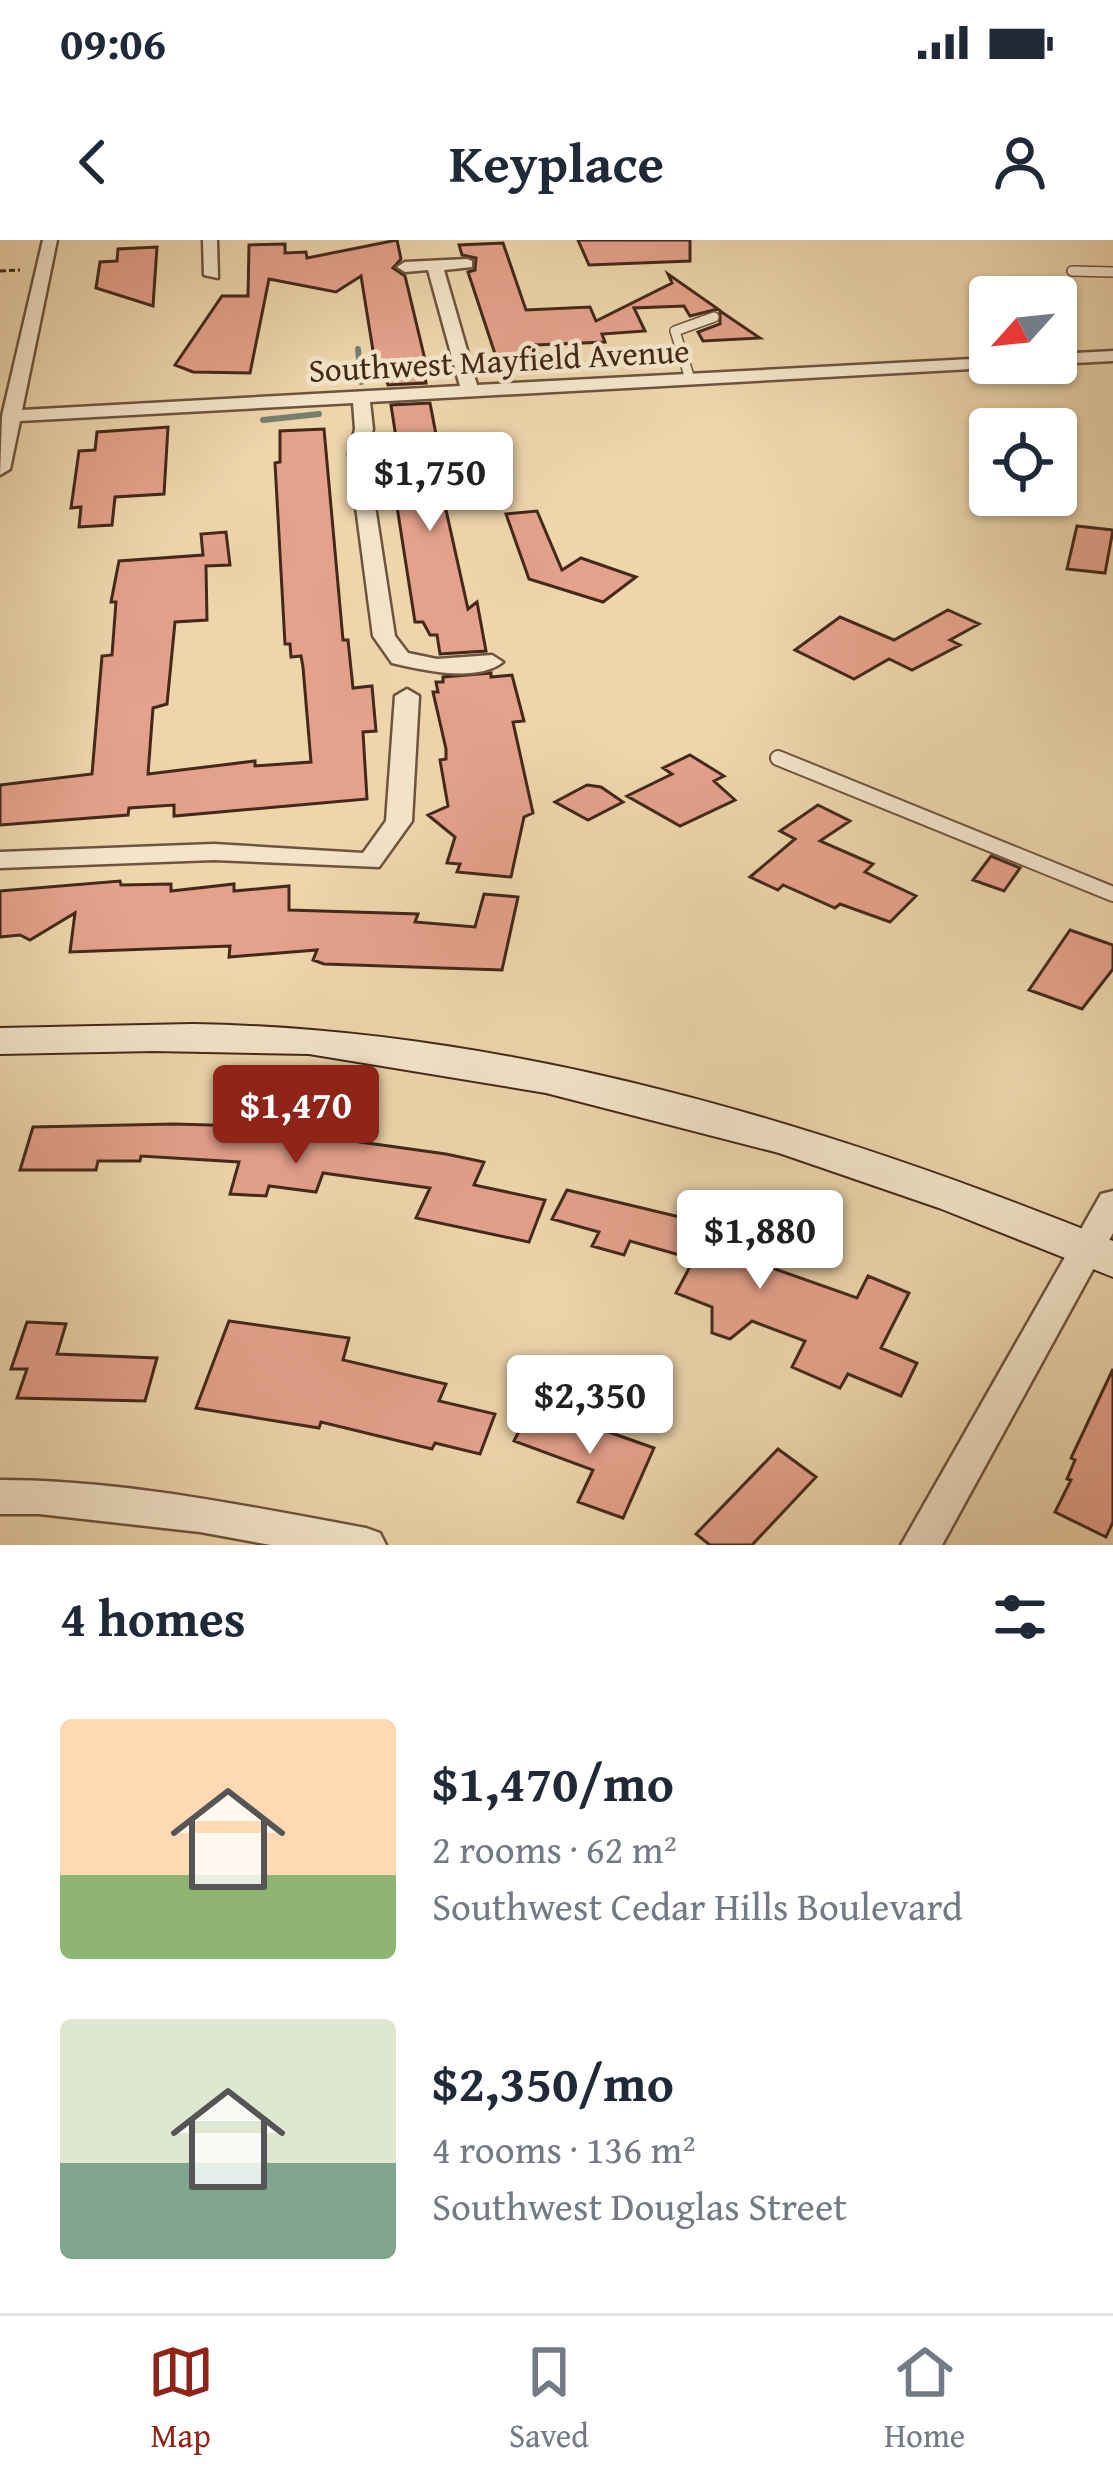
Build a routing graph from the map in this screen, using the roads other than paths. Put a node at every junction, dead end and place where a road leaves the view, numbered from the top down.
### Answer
1 (50, 240) edge
2 (210, 240) edge
3 (467, 264) dead end
4 (435, 266) junction
5 (405, 267) dead end
6 (1072, 271) dead end
7 (1113, 272) edge
8 (212, 275) dead end
9 (714, 317) dead end
10 (1113, 356) edge
11 (1077, 358) edge
12 (969, 364) edge
13 (690, 380) junction
14 (470, 392) junction
15 (361, 397) junction
16 (11, 416) junction
17 (0, 469) edge
18 (493, 662) dead end
19 (407, 696) dead end
20 (778, 758) dead end
21 (0, 860) edge
22 (1113, 894) edge
23 (0, 1041) edge
24 (1113, 1203) edge
25 (1100, 1255) edge
26 (0, 1498) edge
27 (366, 1545) edge
28 (922, 1545) edge

1 - 16 street
2 - 8 street
3 - 4 street
4 - 5 street
4 - 14 street
6 - 7 lane
9 - 13 lane
10 - 11 street
12 - 13 street, Southwest Mayfield Avenue
13 - 14 street, Southwest Mayfield Avenue
14 - 15 street, Southwest Mayfield Avenue
15 - 16 street, Southwest Mayfield Avenue
15 - 18 street
16 - 17 street
19 - 21 street
20 - 22 lane
23 - 25 main road
24 - 25 street
25 - 28 street
26 - 27 street

